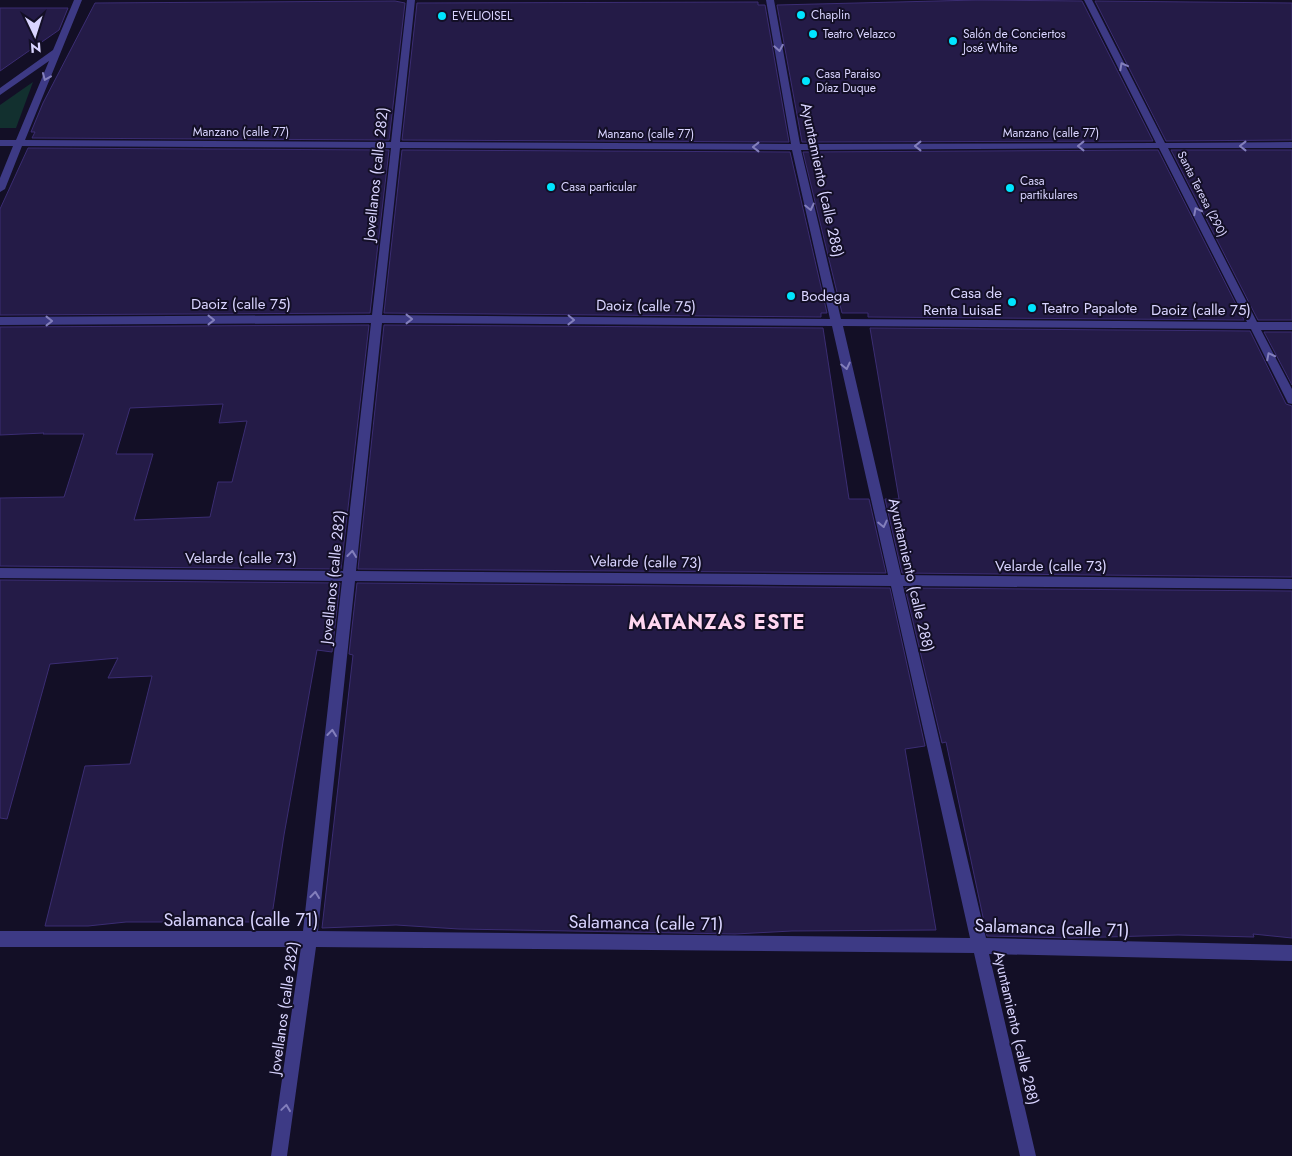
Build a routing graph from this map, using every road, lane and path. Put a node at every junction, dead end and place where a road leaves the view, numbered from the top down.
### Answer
1 (78, 0) edge
2 (411, 0) edge
3 (770, 0) edge
4 (1088, 0) edge
5 (57, 51) junction
6 (0, 92) edge
7 (0, 144) edge
8 (18, 144) junction
9 (396, 145) junction
10 (1164, 146) junction
11 (1292, 146) edge
12 (796, 147) junction
13 (0, 189) edge
14 (377, 319) junction
15 (0, 321) edge
16 (836, 322) junction
17 (1254, 326) junction
18 (1292, 326) edge
19 (1292, 400) edge
20 (0, 573) edge
21 (350, 575) junction
22 (896, 581) junction
23 (1292, 584) edge
24 (310, 938) junction
25 (0, 939) edge
26 (980, 944) junction
27 (1292, 953) edge
28 (279, 1156) edge
29 (1028, 1156) edge

1 - 5 street
2 - 9 street, Jovellanos (calle 282)
3 -> 12 street, Ayuntamiento (calle 288)
10 -> 4 street, Santa Teresa (290)
5 - 6 street
5 -> 8 street
7 - 8 street, Manzano (calle 77)
8 - 9 street, Manzano (calle 77)
8 - 13 street
12 -> 9 street, Manzano (calle 77)
9 - 14 street, Jovellanos (calle 282)
11 -> 10 street, Manzano (calle 77)
10 -> 12 street, Manzano (calle 77)
17 -> 10 street, Santa Teresa (290)
12 -> 16 street, Ayuntamiento (calle 288)
15 -> 14 street, Daoiz (calle 75)
14 -> 16 street, Daoiz (calle 75)
21 -> 14 street, Jovellanos (calle 282)
16 - 17 street, Daoiz (calle 75)
16 -> 22 street, Ayuntamiento (calle 288)
17 - 18 street, Daoiz (calle 75)
19 -> 17 street, Santa Teresa (290)
20 - 21 street, Velarde (calle 73)
21 - 22 street, Velarde (calle 73)
24 -> 21 street, Jovellanos (calle 282)
22 - 23 street, Velarde (calle 73)
22 - 26 street, Ayuntamiento (calle 288)
24 - 25 street, Salamanca (calle 71)
24 - 26 street, Salamanca (calle 71)
28 -> 24 street, Jovellanos (calle 282)
26 - 27 street, Salamanca (calle 71)
26 - 29 street, Ayuntamiento (calle 288)

